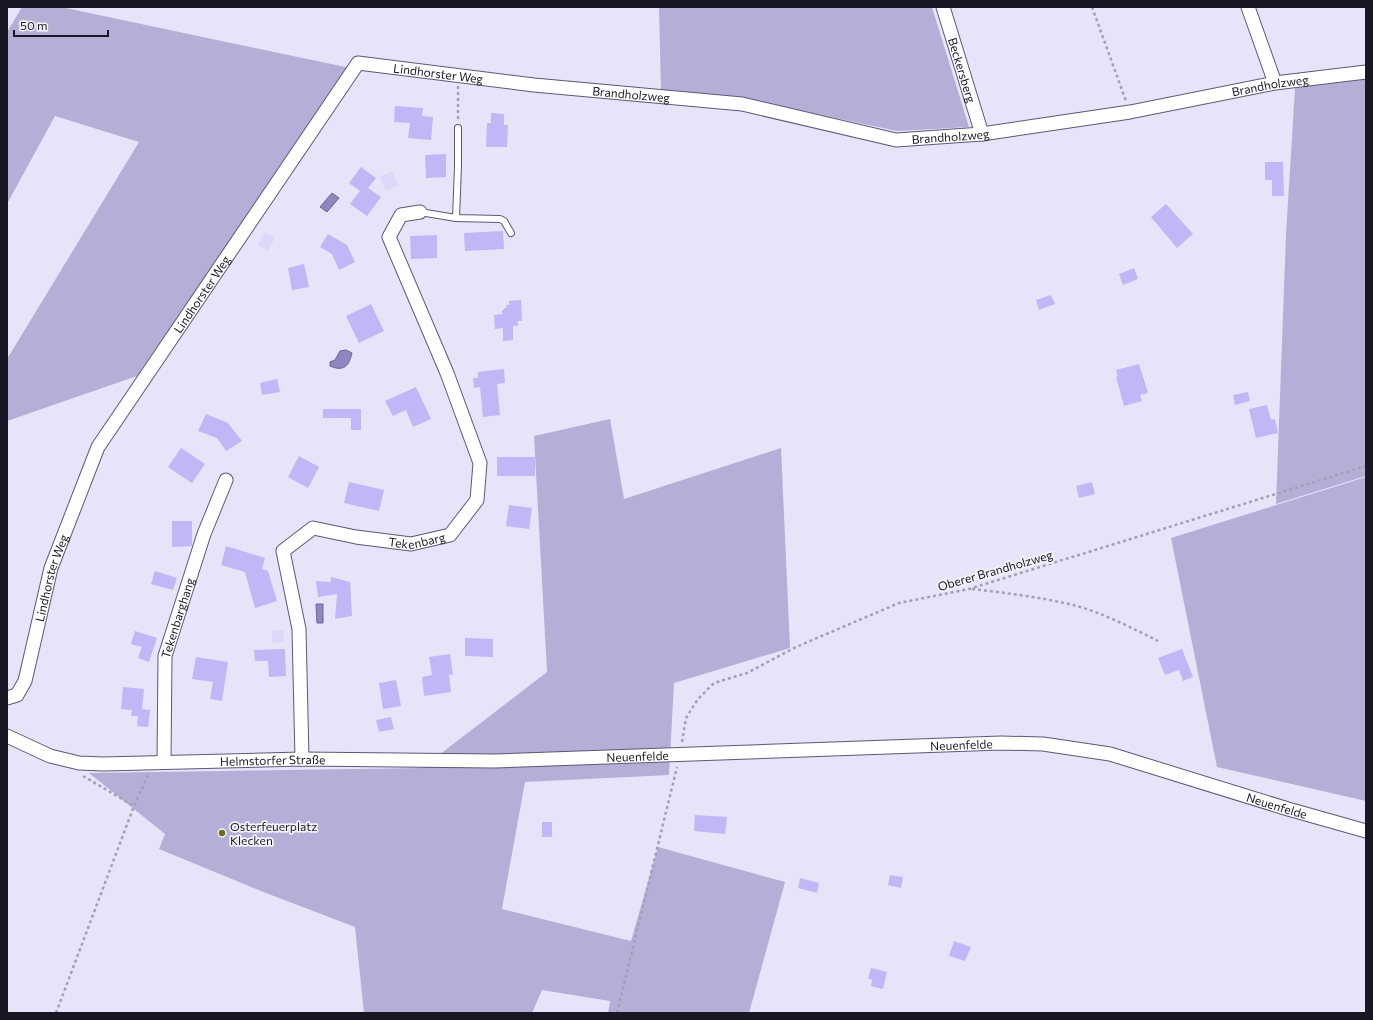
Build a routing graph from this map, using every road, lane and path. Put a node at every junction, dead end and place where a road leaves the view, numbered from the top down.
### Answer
1 (943, 7) edge
2 (1092, 7) edge
3 (1248, 7) edge
4 (1366, 72) edge
5 (458, 76) junction
6 (1275, 83) junction
7 (534, 85) joint
8 (1130, 112) junction
9 (458, 128) joint
10 (982, 134) junction
11 (420, 212) joint
12 (456, 218) junction
13 (511, 233) dead end
14 (1366, 466) edge
15 (226, 480) dead end
16 (970, 589) junction
17 (1158, 641) dead end
18 (7, 698) edge
19 (7, 736) edge
20 (680, 754) junction
21 (302, 759) junction
22 (544, 759) joint
23 (164, 762) junction
24 (83, 775) dead end
25 (134, 806) junction
26 (1366, 831) edge
27 (56, 1013) edge
28 (617, 1013) edge

1 - 10 street, Beckersberg
2 - 8 path
3 - 6 street
4 - 6 street, Brandholzweg
5 - 7 street, Lindhorster Weg
5 - 9 path
5 - 18 street, Lindhorster Weg
6 - 8 street, Brandholzweg
7 - 10 street, Brandholzweg
8 - 10 street, Brandholzweg
9 - 12 lane
11 - 12 lane
11 - 21 street, Tekenbarg
12 - 13 lane
14 - 16 path, Oberer Brandholzweg
15 - 23 street, Tekenbarghang
16 - 17 path
16 - 20 path, Oberer Brandholzweg
19 - 23 street, Helmstorfer Straße
20 - 22 street, Neuenfelde
20 - 26 street, Neuenfelde
20 - 28 path, Oberer Brandholzweg
21 - 22 street, Helmstorfer Straße
21 - 23 street, Helmstorfer Straße
23 - 25 path
24 - 25 path
25 - 27 path

